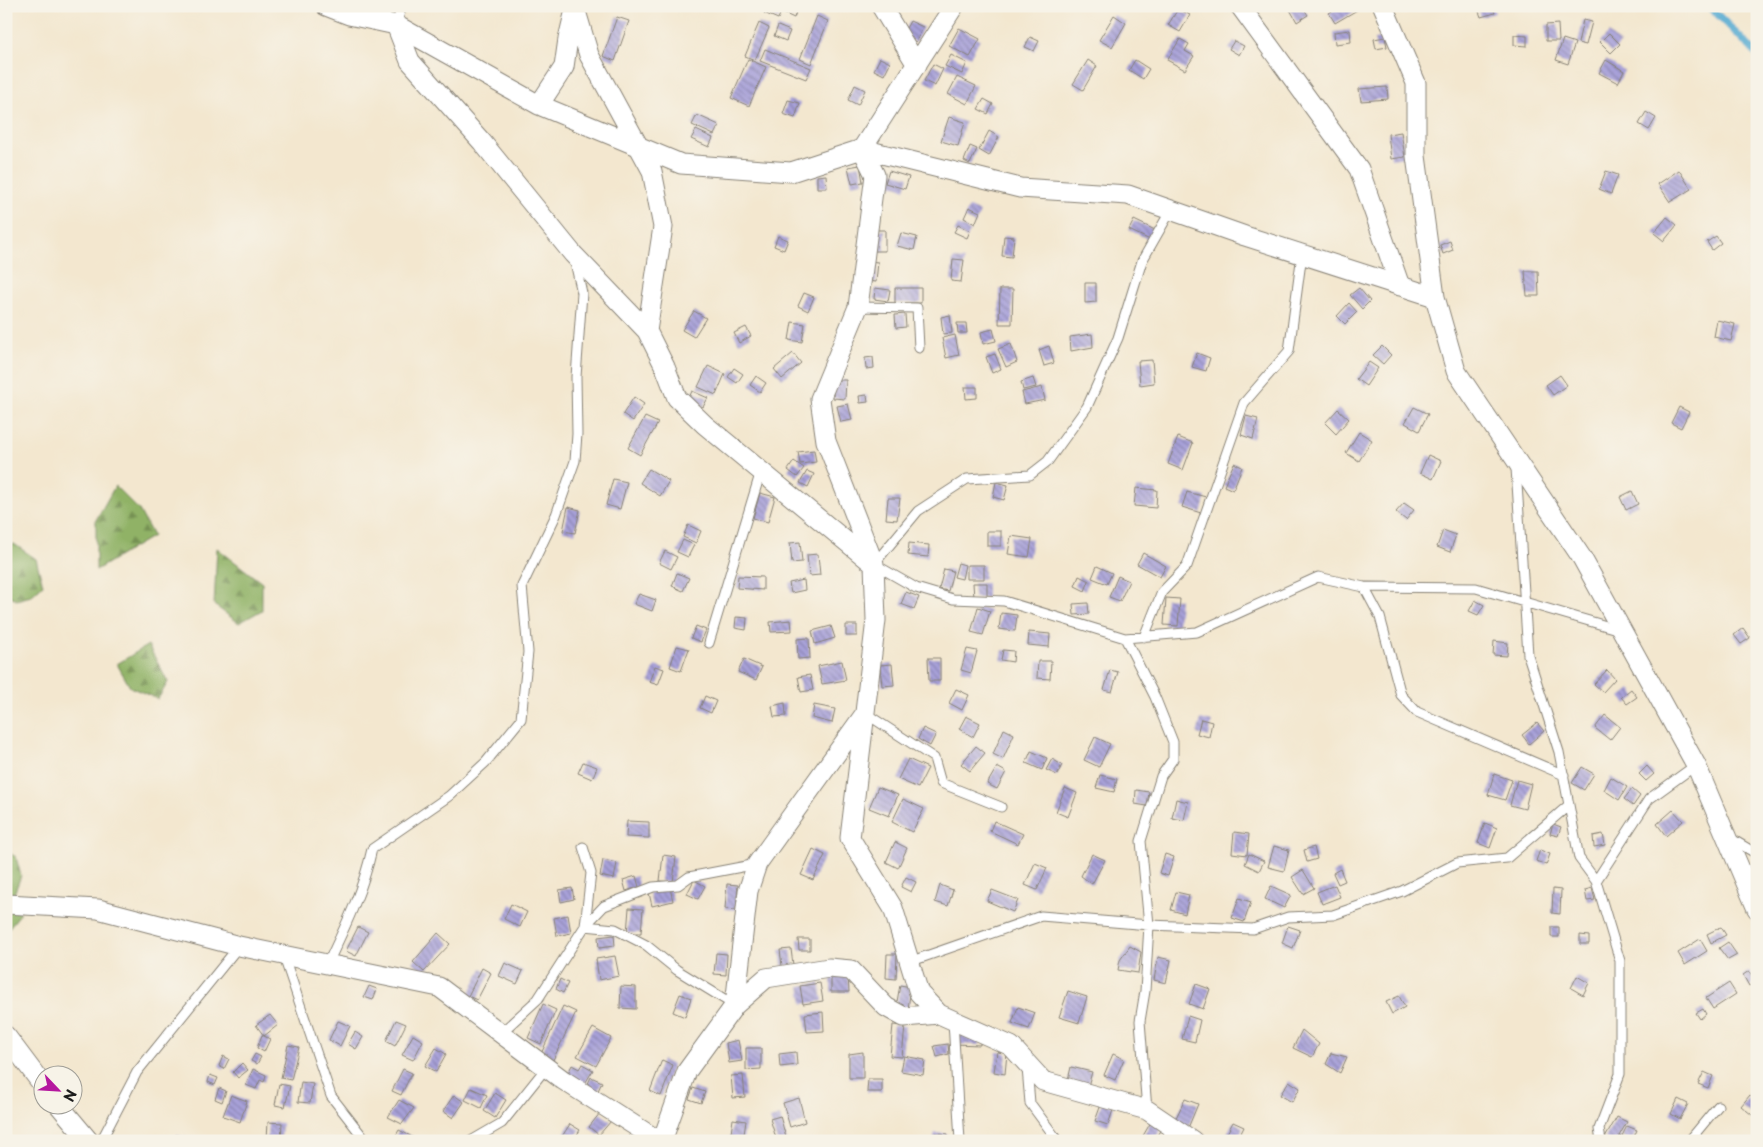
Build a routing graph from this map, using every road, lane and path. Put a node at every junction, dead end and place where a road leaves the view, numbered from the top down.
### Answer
1 (326, 6) edge
2 (402, 6) edge
3 (880, 6) edge
4 (954, 6) edge
5 (1240, 6) edge
6 (1383, 6) edge
7 (576, 7) edge
8 (396, 24) junction
9 (917, 64) junction
10 (539, 105) junction
11 (642, 148) junction
12 (862, 149) junction
13 (1170, 210) junction
14 (573, 254) junction
15 (1302, 254) junction
16 (1400, 286) junction
17 (1435, 297) junction
18 (858, 307) junction
19 (647, 330) junction
20 (919, 348) dead end
21 (1516, 460) junction
22 (761, 471) junction
23 (874, 564) junction
24 (1364, 587) junction
25 (1524, 600) junction
26 (1622, 631) junction
27 (1144, 637) junction
28 (1125, 638) junction
29 (709, 643) dead end
30 (865, 713) junction
31 (1696, 765) junction
32 (1564, 776) junction
33 (1569, 804) junction
34 (1001, 807) dead end
35 (1726, 836) junction
36 (583, 847) dead end
37 (1757, 854) edge
38 (758, 864) junction
39 (1596, 881) junction
40 (6, 904) edge
41 (1757, 909) edge
42 (1149, 925) junction
43 (585, 926) junction
44 (239, 946) junction
45 (283, 954) junction
46 (909, 962) junction
47 (328, 963) junction
48 (735, 1005) junction
49 (946, 1017) junction
50 (501, 1033) junction
51 (6, 1036) edge
52 (1027, 1063) junction
53 (546, 1068) junction
54 (32, 1071) edge
55 (1718, 1106) dead end
56 (1147, 1110) junction
57 (66, 1114) edge
58 (1169, 1134) edge
59 (89, 1141) edge
60 (101, 1141) edge
61 (366, 1141) edge
62 (471, 1141) edge
63 (660, 1141) edge
64 (960, 1141) edge
65 (1058, 1141) edge
66 (1194, 1141) edge
67 (1601, 1141) edge
68 (1688, 1141) edge

1 - 8 street
2 - 8 lane
3 - 9 street
4 - 9 street
5 - 16 street
6 - 17 street
7 - 10 street
7 - 11 street
8 - 10 street
8 - 14 street
9 - 12 street
10 - 11 street
11 - 12 street
11 - 19 street
12 - 13 street
12 - 18 street
13 - 15 street
13 - 23 lane
14 - 19 street
14 - 47 lane
15 - 16 street
15 - 27 lane
16 - 17 street
17 - 21 street
18 - 20 lane
18 - 23 street
19 - 22 street
21 - 25 lane
21 - 26 street
22 - 23 street
22 - 29 lane
23 - 28 lane
23 - 30 street
24 - 25 lane
24 - 27 lane
24 - 32 lane
25 - 26 lane
25 - 32 lane
26 - 31 street
27 - 28 lane
28 - 42 lane
30 - 34 lane
30 - 38 street
30 - 46 street
31 - 35 street
31 - 39 lane
32 - 33 lane
33 - 39 lane
33 - 42 lane
35 - 37 lane
35 - 41 street
36 - 43 lane
38 - 43 lane
38 - 48 street
39 - 67 lane
40 - 44 street
42 - 46 lane
42 - 56 lane
43 - 48 lane
43 - 50 lane
44 - 45 street
44 - 60 lane
45 - 47 street
45 - 61 lane
46 - 49 street
47 - 50 street
48 - 49 street
48 - 63 street
49 - 52 street
49 - 64 lane
50 - 53 street
51 - 54 street
52 - 56 street
52 - 65 lane
53 - 62 lane
53 - 63 street
55 - 68 lane
56 - 58 street
57 - 59 street
58 - 66 street

